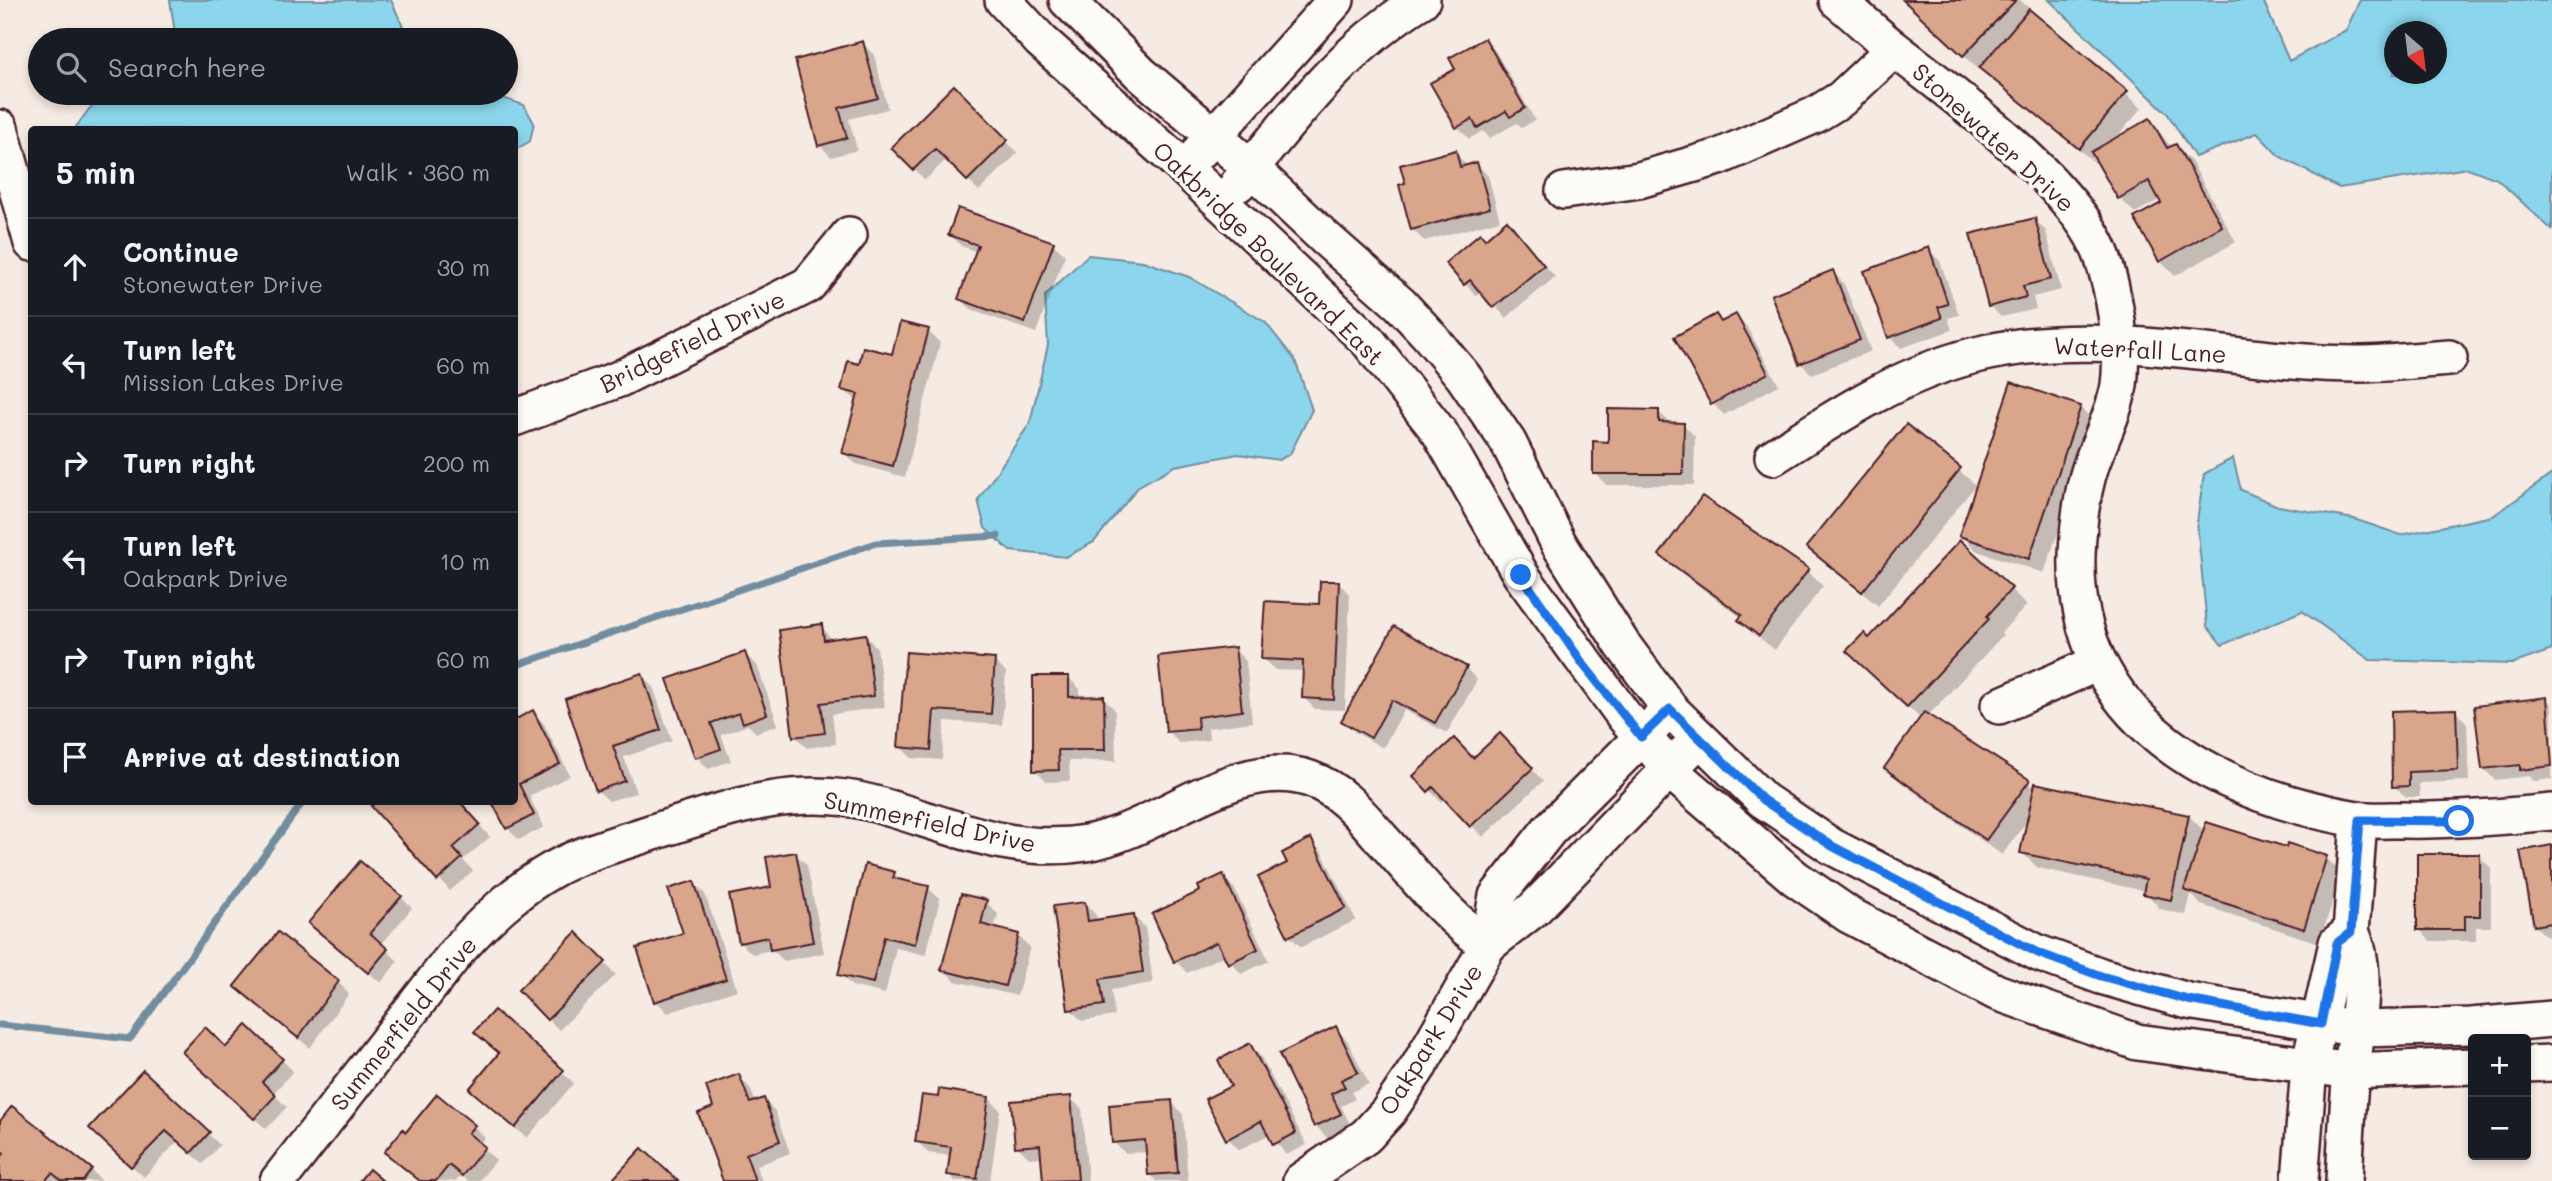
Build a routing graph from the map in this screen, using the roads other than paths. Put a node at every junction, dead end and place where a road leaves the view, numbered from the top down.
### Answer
1 (1003, 0) edge
2 (1067, 0) edge
3 (1336, 0) edge
4 (1422, 0) edge
5 (1837, 0) edge
6 (1894, 49) junction
7 (0, 128) edge
8 (1213, 134) junction
9 (1251, 168) junction
10 (1185, 169) junction
11 (1564, 191) dead end
12 (1222, 203) junction
13 (28, 229) edge
14 (849, 235) dead end
15 (2118, 347) junction
16 (2449, 358) dead end
17 (518, 417) edge
18 (1773, 457) dead end
19 (2098, 663) junction
20 (1999, 706) dead end
21 (1670, 709) junction
22 (1641, 737) junction
23 (1699, 739) junction
24 (1670, 768) junction
25 (2552, 811) edge
26 (2360, 820) junction
27 (1543, 838) junction
28 (1578, 862) junction
29 (2351, 932) junction
30 (1488, 944) junction
31 (2552, 1018) edge
32 (2321, 1024) junction
33 (2360, 1029) junction
34 (2552, 1063) edge
35 (2531, 1065) edge
36 (2468, 1066) edge
37 (2309, 1067) junction
38 (2352, 1071) junction
39 (2300, 1174) edge
40 (2344, 1176) edge
41 (278, 1181) edge
42 (1301, 1181) edge

1 - 10 street, Oakbridge Boulevard East
2 - 8 street, Oakbridge Boulevard East
3 - 8 street
4 - 9 street
5 - 6 street, Stonewater Drive
6 - 11 street
6 - 15 street, Stonewater Drive
7 - 13 street
8 - 9 street, Oakbridge Boulevard East
8 - 10 street
9 - 12 street
9 - 21 street, Oakbridge Boulevard East
10 - 12 street, Oakbridge Boulevard East
12 - 22 street, Oakbridge Boulevard East
14 - 17 street, Bridgefield Drive
15 - 16 street, Waterfall Lane
15 - 18 street, Waterfall Lane
15 - 19 street, Stonewater Drive
19 - 20 street
19 - 26 street, Stonewater Drive
21 - 22 street, Oakpark Drive
21 - 23 street, Oakbridge Boulevard East
22 - 24 street, Oakbridge Boulevard East
22 - 27 street, Oakpark Drive
23 - 24 street, Oakpark Drive
23 - 32 street, Oakbridge Boulevard East
24 - 28 street, Oakpark Drive
24 - 37 street, Oakbridge Boulevard East
25 - 26 street, Stonewater Drive
26 - 29 street
27 - 28 street
27 - 30 street, Oakpark Drive
28 - 30 street, Oakpark Drive
29 - 32 street
29 - 33 street
30 - 41 street, Summerfield Drive
30 - 42 street, Oakpark Drive
31 - 33 street, Oakbridge Boulevard East
32 - 33 street, Oakbridge Boulevard East
32 - 37 street
33 - 38 street
34 - 35 street
36 - 38 street, Oakbridge Boulevard East
37 - 38 street, Oakbridge Boulevard East
37 - 39 street
38 - 40 street
39 - 40 street

